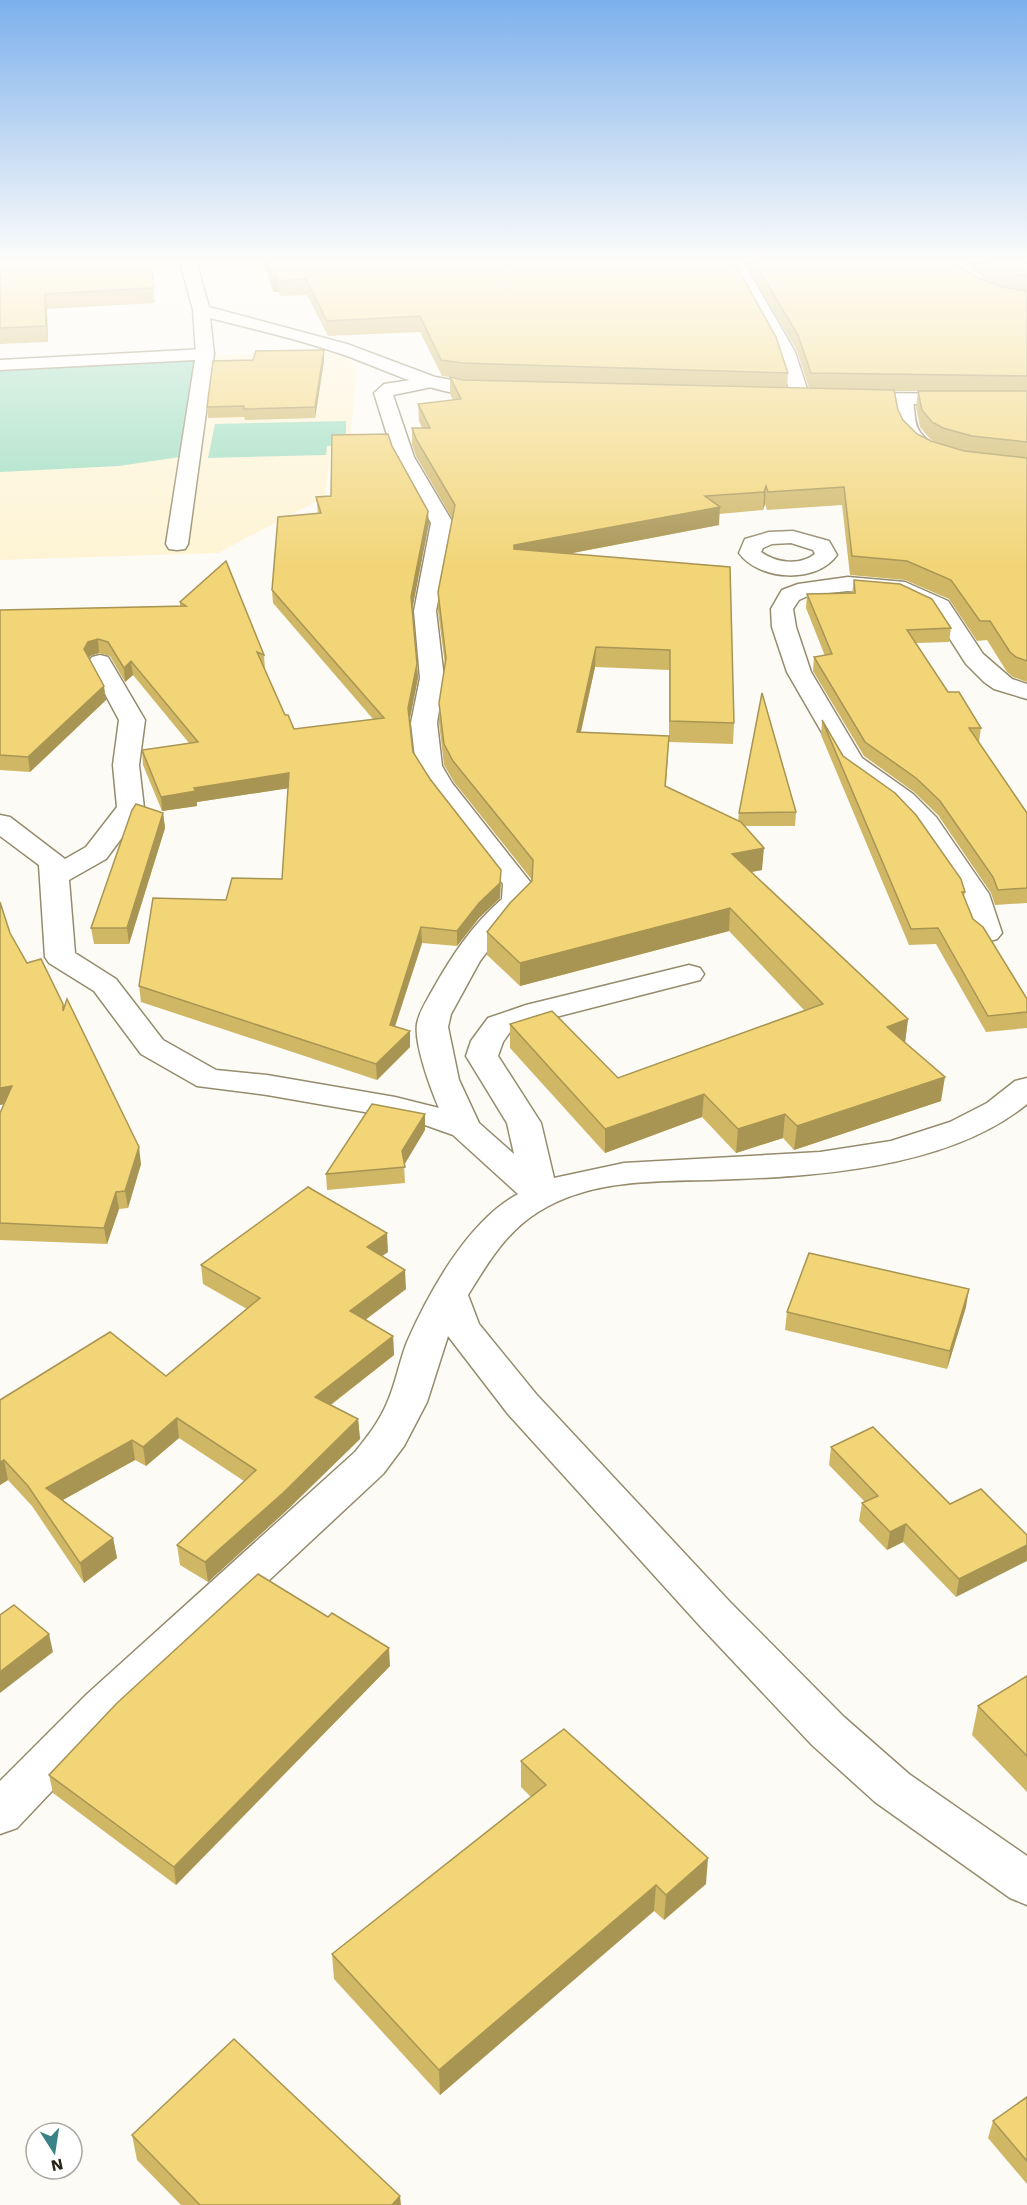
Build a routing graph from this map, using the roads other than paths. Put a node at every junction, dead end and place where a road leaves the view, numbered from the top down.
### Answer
1 (77, 361) edge
2 (205, 361) edge
3 (375, 361) edge
4 (789, 361) edge
5 (0, 365) edge
6 (431, 382) junction
7 (520, 390) edge
8 (777, 398) edge
9 (801, 399) junction
10 (903, 400) junction
11 (1027, 400) edge
12 (1027, 468) edge
13 (177, 544) dead end
14 (807, 566) dead end
15 (826, 585) junction
16 (100, 662) dead end
17 (1027, 692) edge
18 (0, 823) edge
19 (53, 877) junction
20 (987, 933) edge
21 (689, 974) dead end
22 (1027, 1088) edge
23 (465, 1128) junction
24 (541, 1196) junction
25 (450, 1295) junction
26 (0, 1813) edge
27 (1027, 1883) edge

1 - 5 street
2 - 13 street
3 - 6 street
4 - 9 street
6 - 7 street
6 - 23 street
8 - 9 street
9 - 10 street
10 - 11 street
10 - 12 street
14 - 15 street
15 - 17 street
15 - 20 street
16 - 19 street
18 - 19 street
19 - 23 street
21 - 24 street
22 - 24 street
23 - 24 street
24 - 25 street
25 - 26 street
25 - 27 street

